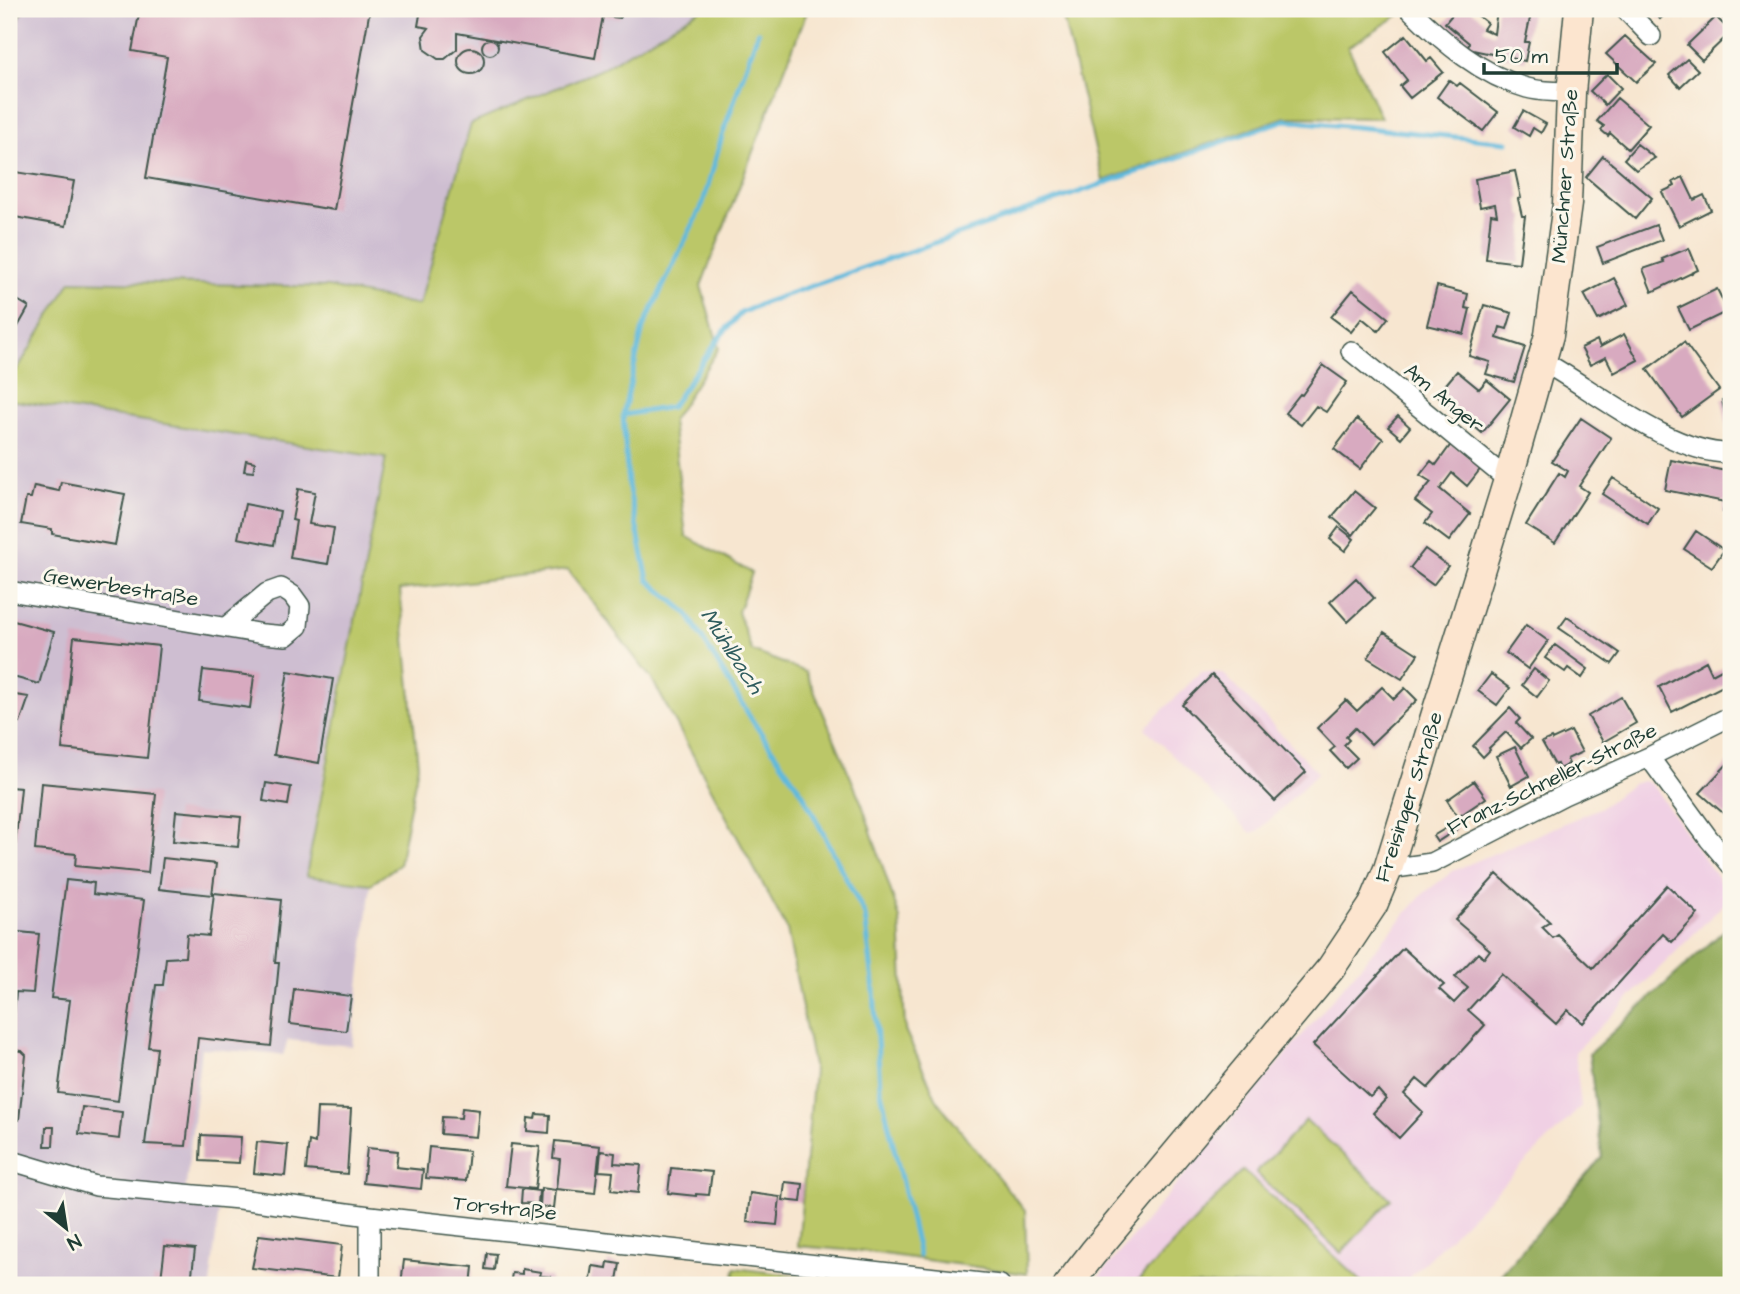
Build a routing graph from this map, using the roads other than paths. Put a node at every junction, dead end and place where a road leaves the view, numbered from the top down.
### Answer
1 (1410, 9) edge
2 (1579, 9) edge
3 (1625, 9) edge
4 (1651, 36) dead end
5 (1571, 93) junction
6 (1555, 301) joint
7 (1350, 351) dead end
8 (1542, 361) junction
9 (1731, 453) edge
10 (1508, 480) junction
11 (9, 591) edge
12 (226, 626) dead end
13 (1731, 716) edge
14 (1649, 757) junction
15 (1731, 865) edge
16 (1388, 869) junction
17 (9, 1160) edge
18 (370, 1216) junction
19 (370, 1285) edge
20 (1000, 1285) edge
21 (1069, 1285) edge

1 - 5 street
2 - 5 main road, Münchner Straße
3 - 4 street
5 - 6 main road, Münchner Straße
6 - 8 main road, Freisinger Straße
7 - 10 street, Am Anger
8 - 9 street
8 - 10 main road, Freisinger Straße
10 - 16 main road, Freisinger Straße
11 - 12 street, Gewerbestraße
13 - 14 street, Franz-Schneller-Straße
14 - 15 street
14 - 16 street, Franz-Schneller-Straße
16 - 21 main road, Freisinger Straße
17 - 18 street, Torstraße
18 - 19 street
18 - 20 street, Torstraße

